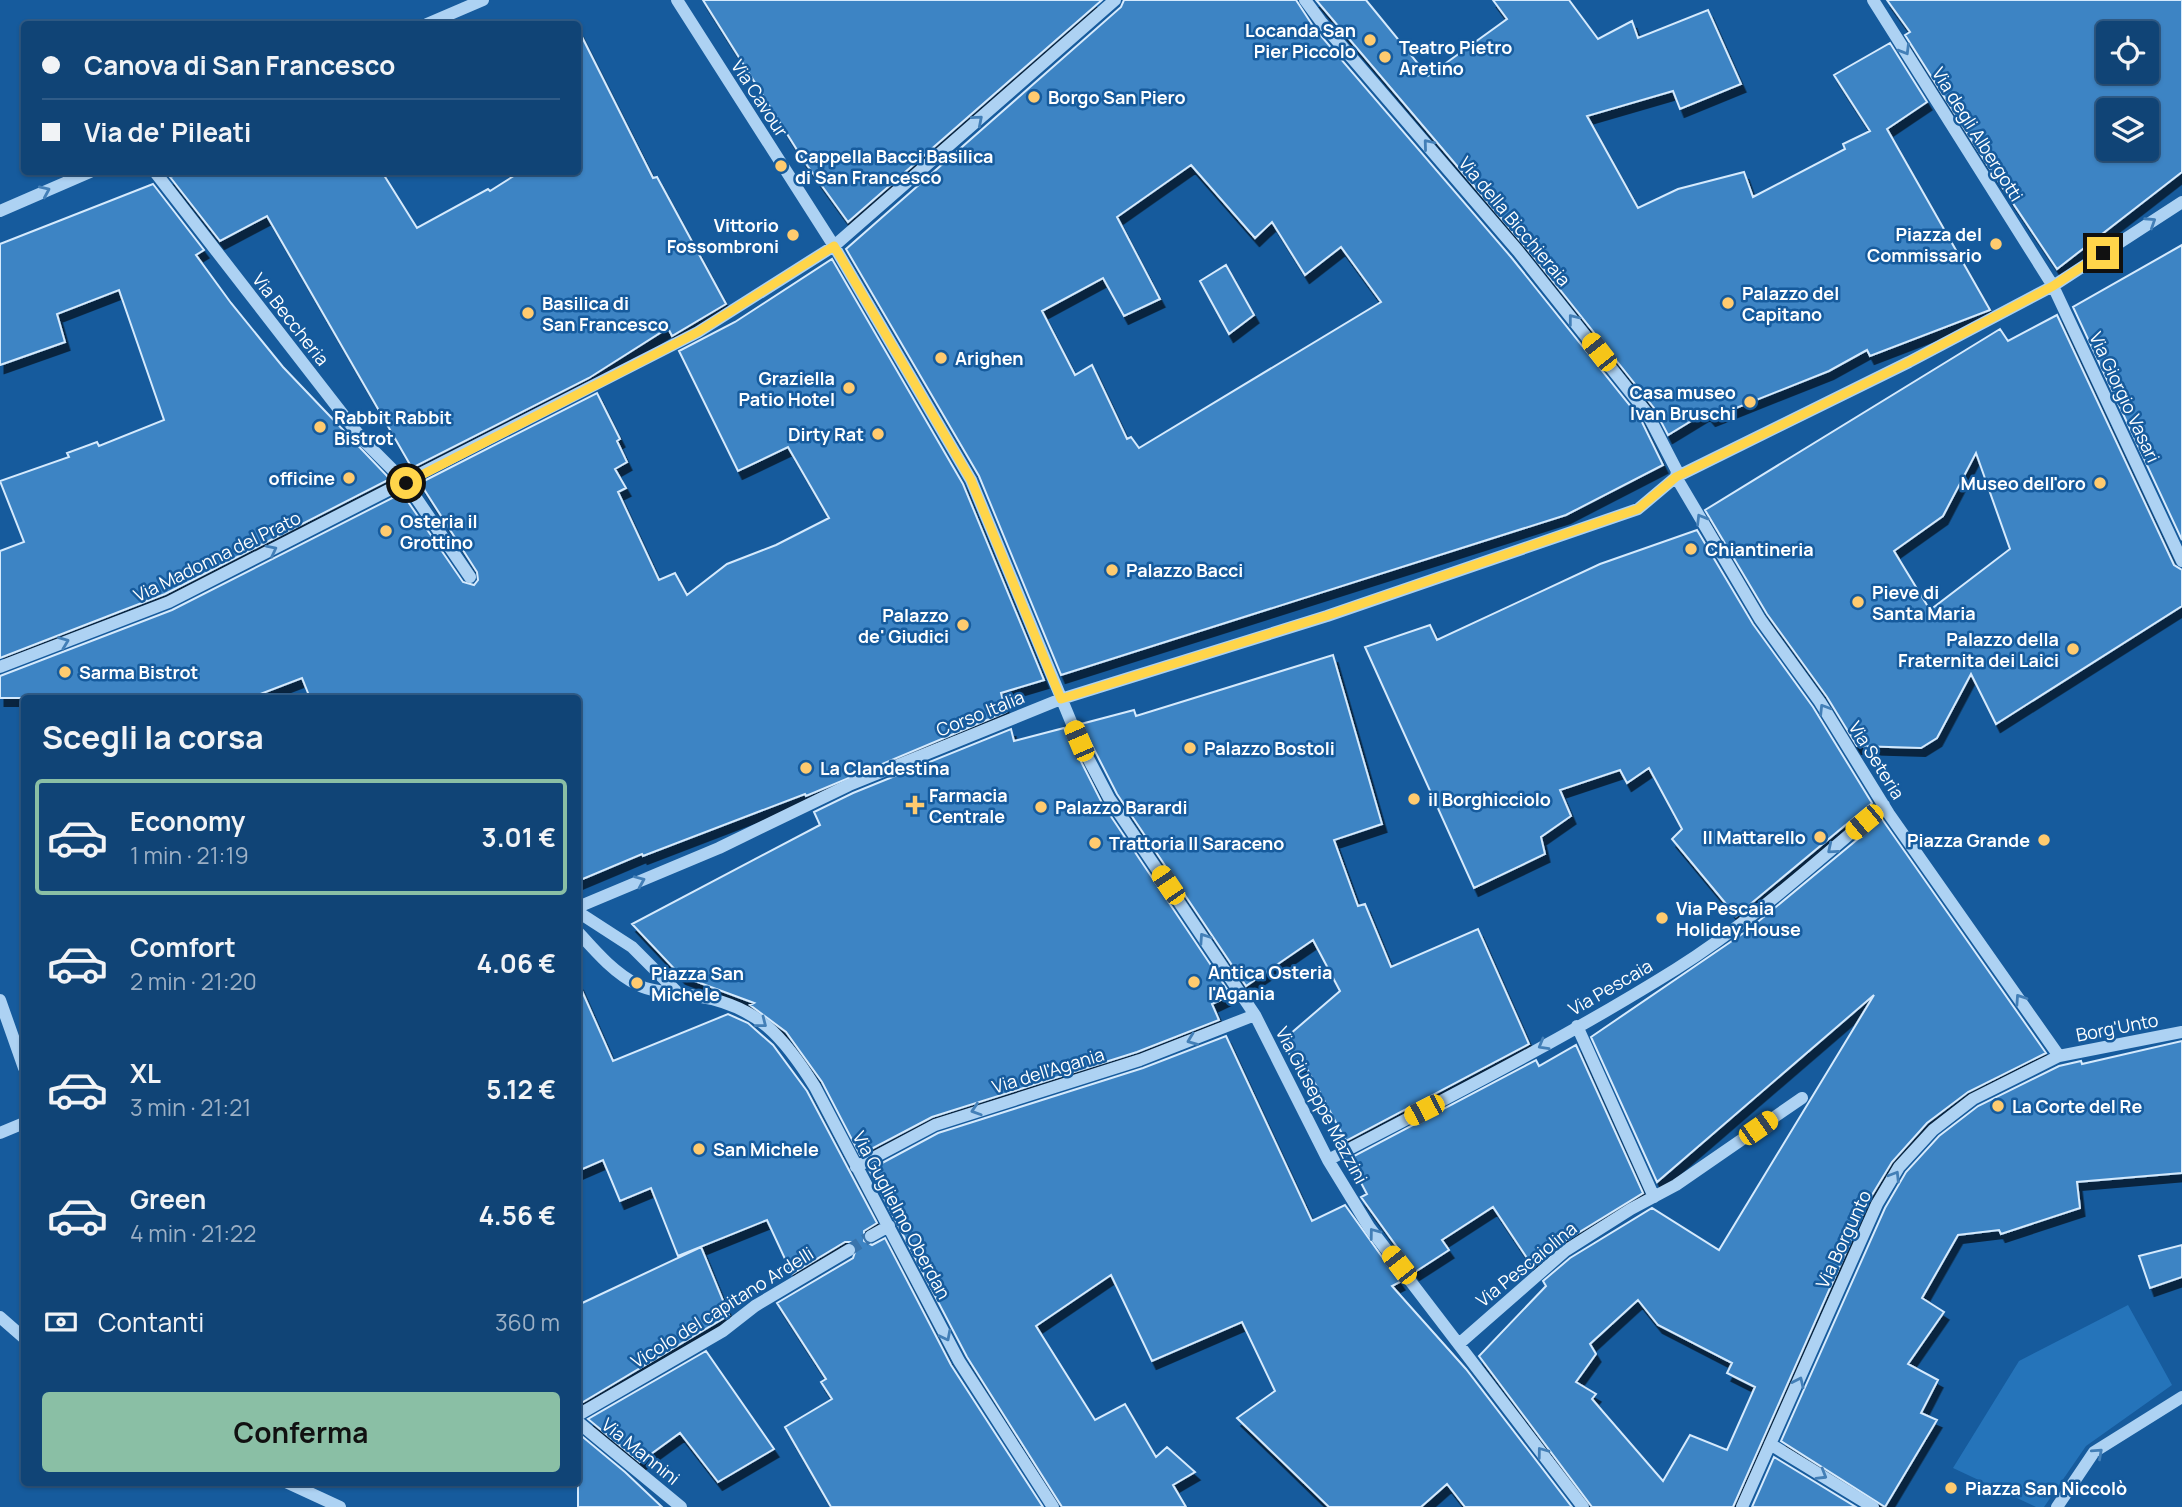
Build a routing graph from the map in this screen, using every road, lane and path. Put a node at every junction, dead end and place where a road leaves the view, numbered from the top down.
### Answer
1 (483, 0) edge
2 (677, 0) edge
3 (1115, 0) edge
4 (1306, 0) edge
5 (1873, 0) edge
6 (434, 21) edge
7 (83, 175) edge
8 (157, 175) edge
9 (2182, 202) edge
10 (0, 211) edge
11 (834, 246) junction
12 (2053, 286) junction
13 (1676, 477) junction
14 (406, 483) junction
15 (2182, 561) edge
16 (470, 577) dead end
17 (0, 667) edge
18 (1061, 699) junction
19 (1884, 805) junction
20 (581, 906) edge
21 (581, 914) edge
22 (581, 935) edge
23 (677, 993) junction
24 (0, 1000) edge
25 (1255, 1015) junction
26 (1577, 1026) junction
27 (2182, 1032) edge
28 (2059, 1056) junction
29 (21, 1060) edge
30 (1801, 1098) dead end
31 (21, 1124) edge
32 (0, 1133) edge
33 (1328, 1160) junction
34 (856, 1167) junction
35 (1654, 1196) junction
36 (889, 1226) junction
37 (871, 1236) tunnel mouth
38 (849, 1250) tunnel mouth
39 (0, 1317) edge
40 (21, 1335) edge
41 (1460, 1343) junction
42 (2182, 1397) edge
43 (581, 1413) edge
44 (581, 1424) edge
45 (1770, 1444) junction
46 (292, 1486) edge
47 (319, 1503) edge
48 (340, 1507) edge
49 (681, 1507) edge
50 (1053, 1507) edge
51 (1583, 1507) edge
52 (1742, 1507) edge
53 (1873, 1507) edge
54 (2057, 1507) edge

1 - 6 street
2 - 11 street, Via Cavour
11 -> 3 street, Via Madonna del Prato
13 -> 4 street, Via della Bicchieraia
5 -> 12 street, Via degli Albergotti
10 -> 7 street
8 - 14 street, Via Beccheria
12 -> 9 street, Corso Italia
11 - 14 street, Via Madonna del Prato
11 - 18 street, Via Cavour
12 - 13 street, Corso Italia
12 - 15 street, Via Giorgio Vasari
13 - 18 street, Corso Italia
19 -> 13 street, Via Seteria
14 - 16 street, Via Beccheria
17 -> 14 street, Via Madonna del Prato
20 -> 18 street, Corso Italia
25 -> 18 street, Via Giuseppe Mazzini
19 -> 26 street, Via Pescaia
28 -> 19 street, Via Seteria
21 - 23 street
22 - 23 street
23 -> 34 street, Via Guglielmo Oberdan
24 - 29 street
25 - 33 street, Via Giuseppe Mazzini
25 -> 34 street, Via dell'Agania
26 -> 33 street, Via Pescaia
26 - 35 street
27 - 28 street, Borg'Unto
45 -> 28 street, Via Borgunto
30 - 35 street, Via Pescaiolina
31 - 32 street
41 -> 33 street, Via Giuseppe Mazzini
34 - 36 street, Via Guglielmo Oberdan
35 - 41 street, Via Pescaiolina
36 - 37 street
36 -> 50 street, Via Guglielmo Oberdan
38 - 43 street, Vicolo del capitano Ardelli
39 - 40 street
51 -> 41 street, Via Giuseppe Mazzini
54 -> 42 street
44 - 49 street, Via Mannini
45 - 52 street, Via Borgunto
45 -> 53 street
46 - 47 street
47 - 48 street

